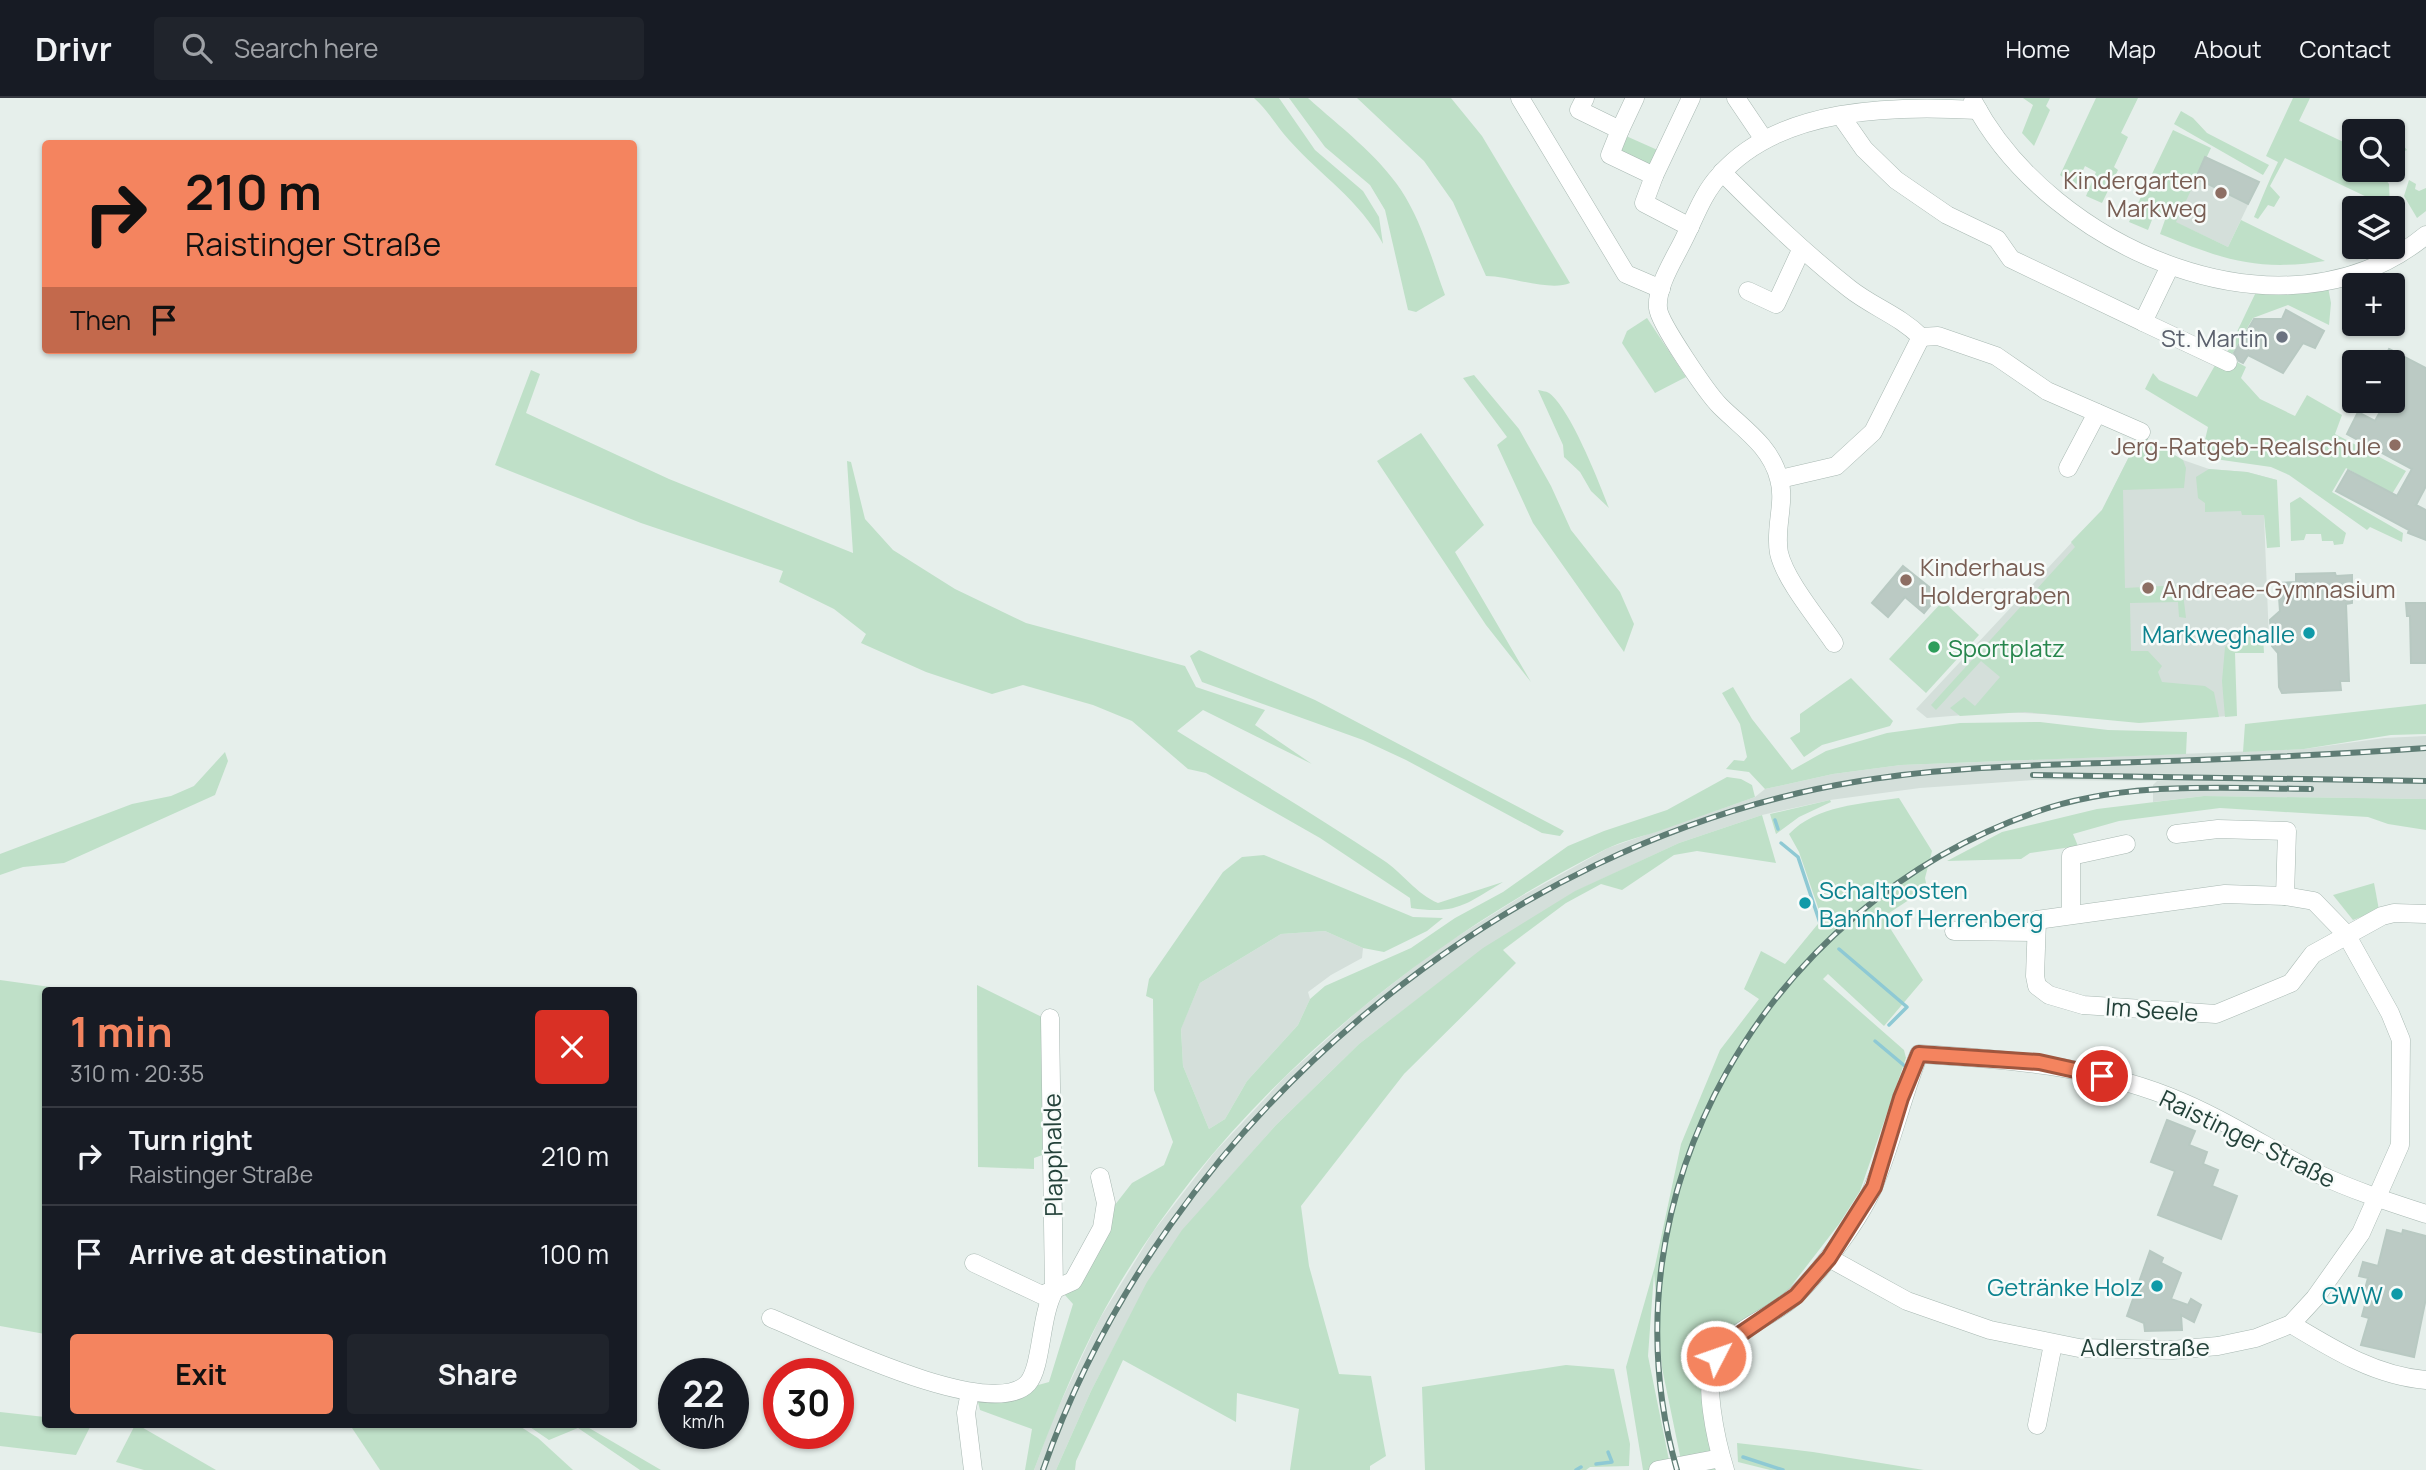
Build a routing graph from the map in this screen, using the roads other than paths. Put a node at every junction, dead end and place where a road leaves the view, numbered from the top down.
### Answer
1 (1520, 98) edge
2 (1585, 98) edge
3 (1635, 98) edge
4 (1691, 98) edge
5 (1736, 98) edge
6 (1975, 104) edge
7 (1841, 116) junction
8 (1620, 130) junction
9 (1763, 138) junction
10 (1721, 172) junction
11 (1654, 176) junction
12 (1690, 227) junction
13 (2426, 235) edge
14 (1801, 250) junction
15 (2170, 266) junction
16 (1661, 289) junction
17 (1748, 291) dead end
18 (2143, 322) junction
19 (1921, 337) junction
20 (2228, 362) dead end
21 (2097, 414) junction
22 (2141, 432) dead end
23 (2068, 468) dead end
24 (1780, 479) junction
25 (1834, 643) dead end
26 (2176, 834) dead end
27 (2126, 844) dead end
28 (2285, 896) junction
29 (2071, 914) junction
30 (2426, 914) edge
31 (1954, 931) dead end
32 (2036, 932) junction
33 (2346, 934) junction
34 (1050, 1018) dead end
35 (1100, 1177) dead end
36 (2375, 1198) junction
37 (2426, 1213) edge
38 (1829, 1258) junction
39 (974, 1263) dead end
40 (1055, 1291) junction
41 (771, 1318) dead end
42 (2291, 1324) junction
43 (2053, 1344) junction
44 (2426, 1380) edge
45 (970, 1392) junction
46 (2037, 1425) dead end
47 (1723, 1464) edge
48 (973, 1470) edge
49 (1658, 1470) edge

1 - 16 street
2 - 8 street
3 - 8 street
4 - 11 street
5 - 9 street
6 - 7 street
6 - 15 street
7 - 9 street
7 - 18 street
8 - 11 street
9 - 10 street
10 - 12 street
10 - 14 street
11 - 12 street
12 - 16 street
13 - 15 street
14 - 17 street
14 - 19 street
15 - 18 street
16 - 24 street
18 - 20 street
19 - 21 street
19 - 24 street
21 - 22 street
21 - 23 street
24 - 25 street
26 - 28 street
27 - 29 street
28 - 29 street
28 - 33 street
29 - 32 street
30 - 33 street
31 - 32 street
32 - 33 street, Im Seele
33 - 36 street
34 - 40 street, Plapphalde
35 - 40 street, Plapphalde
36 - 37 street, Raistinger Straße
36 - 38 street, Raistinger Straße
36 - 42 street, Adlerstraße
38 - 43 street, Adlerstraße
38 - 47 street, Raistinger Straße
39 - 40 street
40 - 45 street, Plapphalde
41 - 45 street, Plapphalde
42 - 43 street, Adlerstraße
42 - 44 street
43 - 46 street, Adlerstraße
45 - 48 street
47 - 49 street

